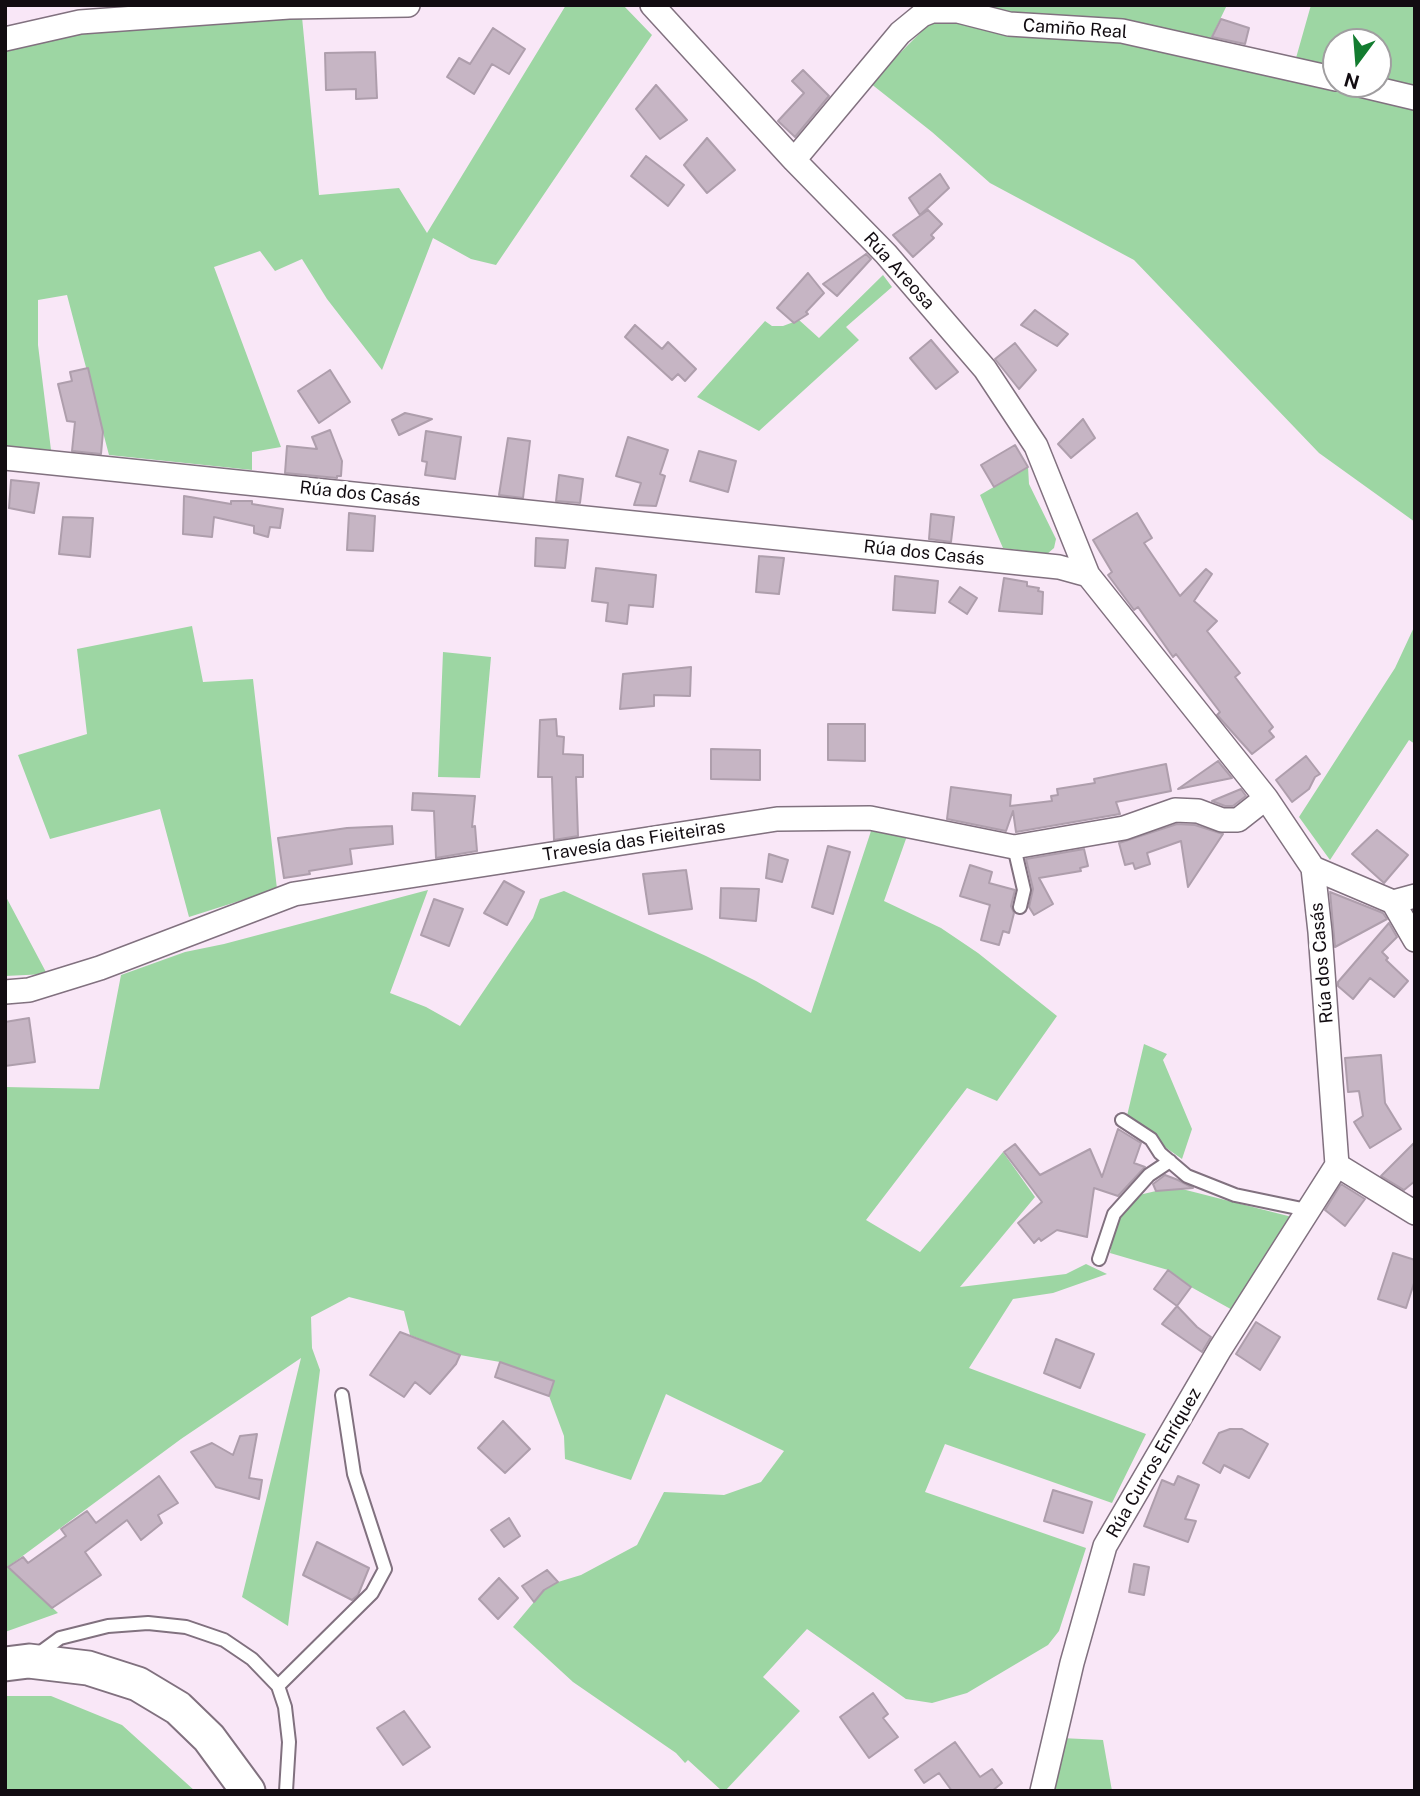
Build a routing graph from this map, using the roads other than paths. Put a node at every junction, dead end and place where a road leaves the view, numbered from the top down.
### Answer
1 (408, 5) edge
2 (652, 5) edge
3 (5, 39) edge
4 (1322, 76) edge
5 (1392, 93) edge
6 (1415, 98) edge
7 (794, 160) junction
8 (5, 457) edge
9 (1088, 575) junction
10 (1266, 798) junction
11 (1014, 846) junction
12 (1313, 868) junction
13 (1404, 899) edge
14 (1020, 907) dead end
15 (1415, 940) edge
16 (5, 992) edge
17 (1122, 1120) dead end
18 (1170, 1161) junction
19 (1338, 1165) junction
20 (1307, 1210) junction
21 (1415, 1213) edge
22 (1099, 1259) dead end
23 (342, 1395) dead end
24 (17, 1662) edge
25 (278, 1686) junction
26 (248, 1791) edge
27 (286, 1791) edge
28 (1042, 1791) edge

1 - 3 street
2 - 7 street, Rúa Areosa
4 - 7 street, Camiño Real
5 - 6 street
7 - 9 street, Rúa Areosa
8 - 9 street, Rúa dos Casás
9 - 10 street, Rúa dos Casás
10 - 11 street, Travesía das Fieiteiras
10 - 12 street, Rúa dos Casás
11 - 14 lane
11 - 16 street, Travesía das Fieiteiras
12 - 13 street
12 - 19 street, Rúa dos Casás
13 - 15 street
17 - 18 lane
18 - 20 lane
18 - 22 lane
19 - 20 street, Rúa Curros Enríquez
19 - 21 street
20 - 28 street, Rúa Curros Enríquez
23 - 25 lane
24 - 25 lane
24 - 26 street
25 - 27 lane

